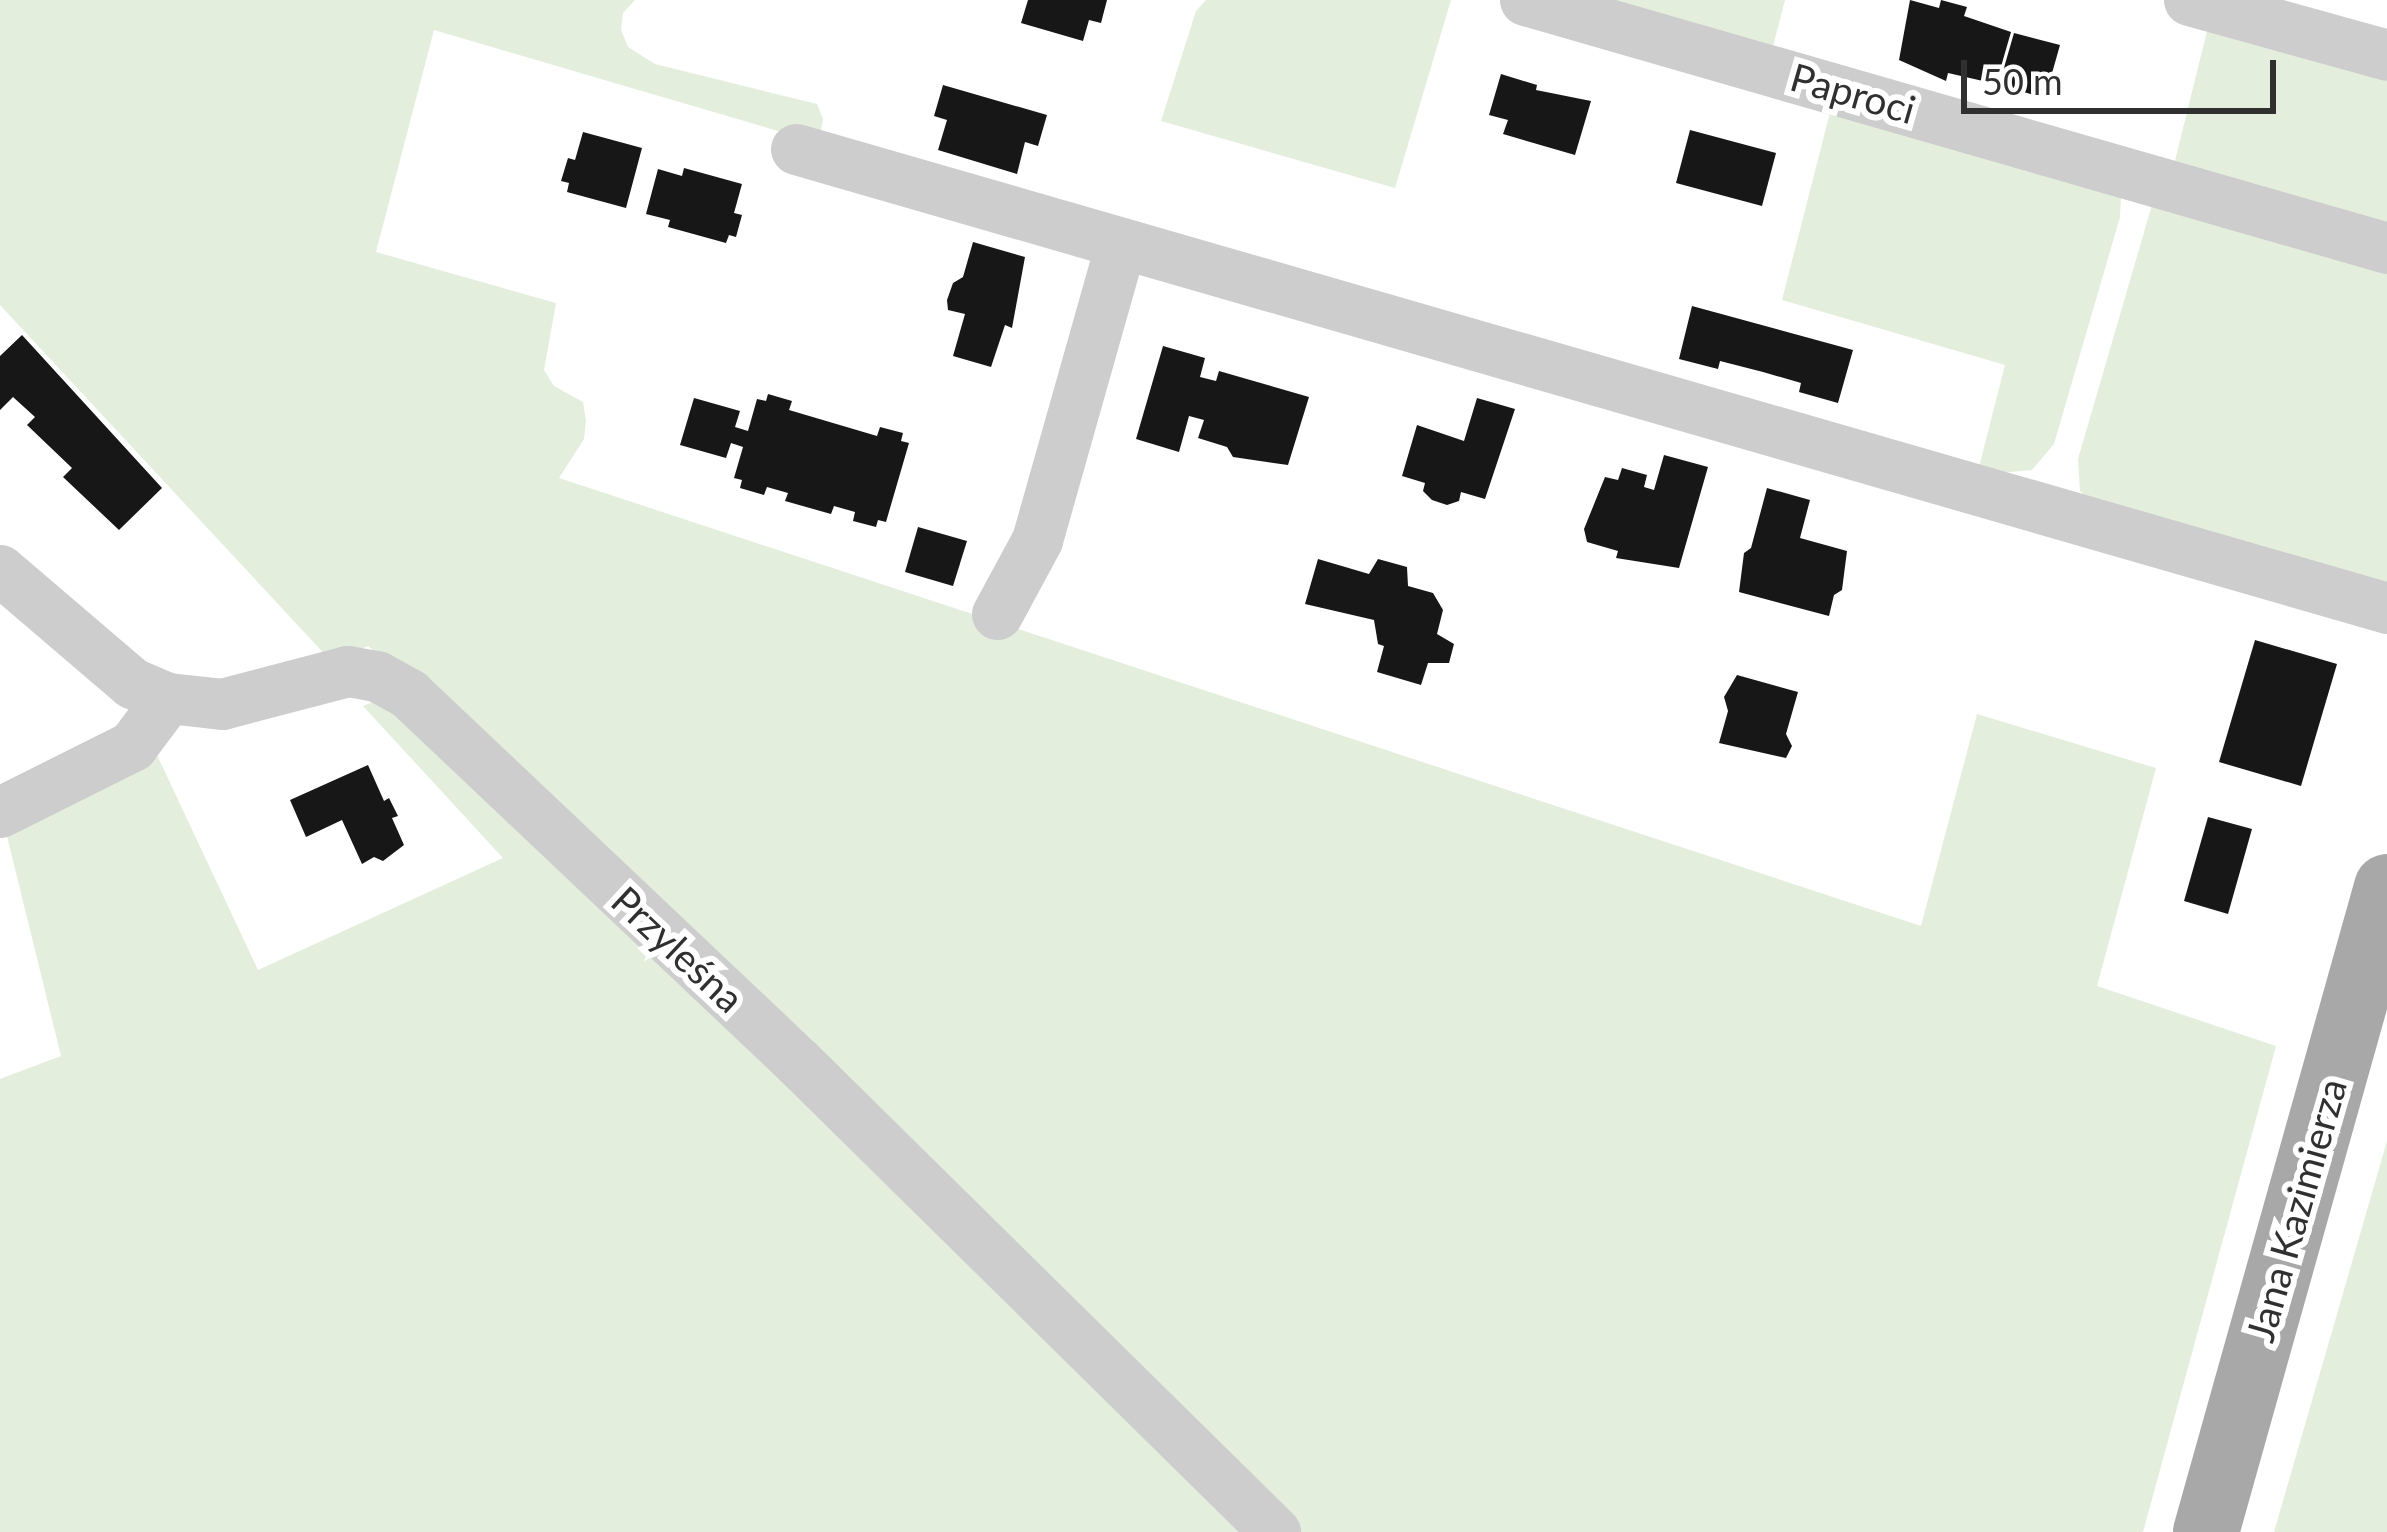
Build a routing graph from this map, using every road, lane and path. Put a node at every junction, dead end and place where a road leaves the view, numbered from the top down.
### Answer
1 (1525, 0) edge
2 (2189, 0) edge
3 (2387, 56) edge
4 (796, 148) dead end
5 (1120, 244) junction
6 (2387, 248) edge
7 (0, 570) edge
8 (2387, 608) edge
9 (998, 614) dead end
10 (168, 698) junction
11 (0, 812) edge
12 (2387, 887) edge
13 (1275, 1532) edge
14 (2206, 1532) edge

1 - 6 street, Paproci
2 - 3 street
4 - 5 street
5 - 8 street
5 - 9 street
7 - 10 street, Przyleśna
10 - 11 street
10 - 13 street, Przyleśna
12 - 14 main road, Jana Kazimierza

